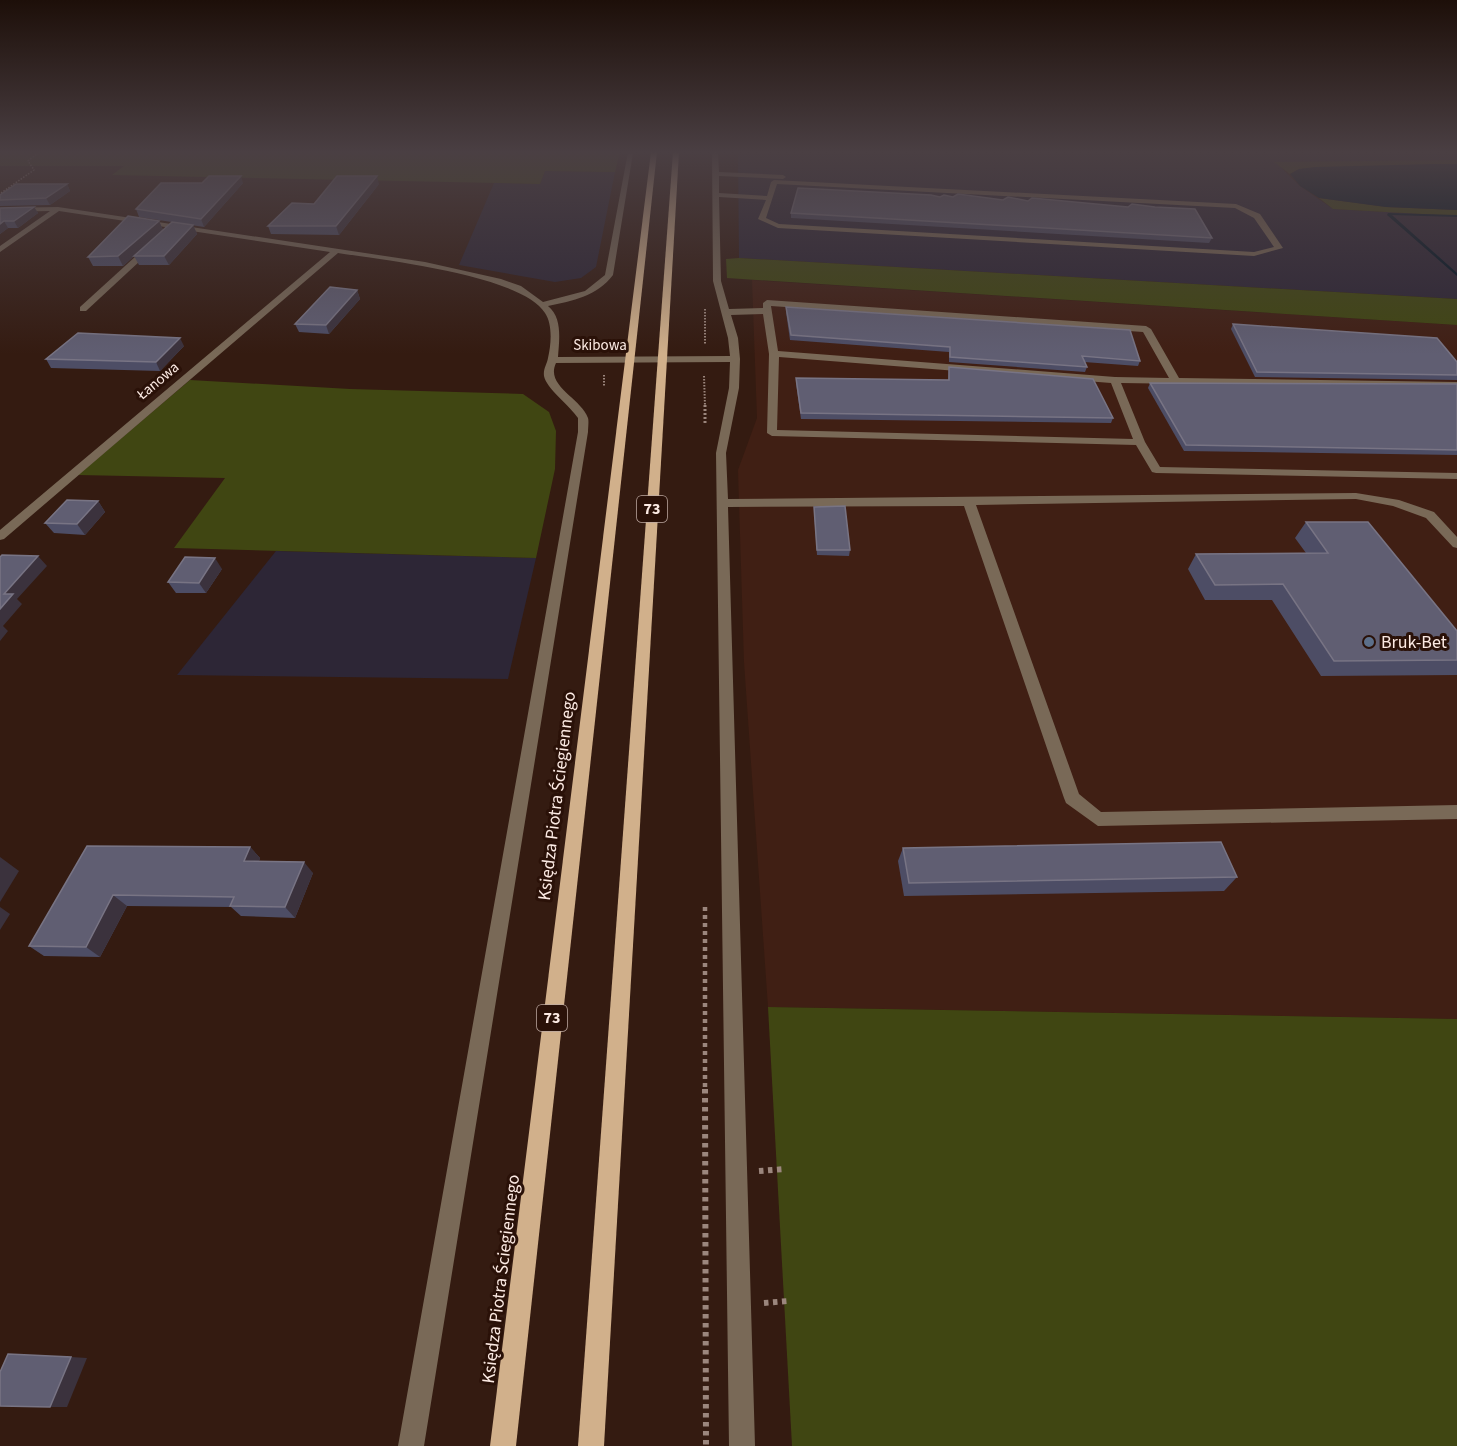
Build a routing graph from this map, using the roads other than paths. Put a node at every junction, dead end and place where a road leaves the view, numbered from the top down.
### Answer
1 (43, 219) edge
2 (130, 219) edge
3 (619, 219) edge
4 (646, 219) edge
5 (671, 219) edge
6 (716, 219) edge
7 (763, 219) edge
8 (1259, 219) edge
9 (175, 226) junction
10 (166, 234) edge
11 (158, 241) edge
12 (0, 250) edge
13 (336, 251) junction
14 (542, 305) junction
15 (83, 309) dead end
16 (767, 311) junction
17 (725, 312) junction
18 (774, 354) junction
19 (735, 359) junction
20 (553, 360) junction
21 (629, 360) junction
22 (662, 360) junction
23 (1115, 380) junction
24 (1176, 381) junction
25 (1457, 385) edge
26 (1140, 442) junction
27 (1457, 476) edge
28 (969, 502) junction
29 (722, 503) junction
30 (0, 536) edge
31 (1457, 544) edge
32 (1457, 812) edge
33 (411, 1446) edge
34 (503, 1446) edge
35 (591, 1446) edge
36 (742, 1446) edge

1 - 12 street
2 - 9 street, Skibowa
3 - 14 street
4 - 21 main road, Księdza Piotra Ściegiennego / 73
5 - 22 main road, 73
6 - 17 street
7 - 8 street
9 - 10 street
9 - 13 street, Skibowa
11 - 15 street
13 - 14 street, Skibowa
13 - 30 street, Łanowa
14 - 20 street, Skibowa
16 - 17 street
16 - 18 street
16 - 24 street
17 - 19 street
18 - 23 street
18 - 26 street
19 - 22 street, Skibowa
19 - 29 street
20 - 21 street, Skibowa
20 - 33 street
21 - 22 street, Skibowa
21 - 34 main road, Księdza Piotra Ściegiennego / 73
22 - 35 main road, 73
23 - 24 street
23 - 26 street
24 - 25 street
26 - 27 street
28 - 29 street
28 - 31 street
28 - 32 street
29 - 36 street

